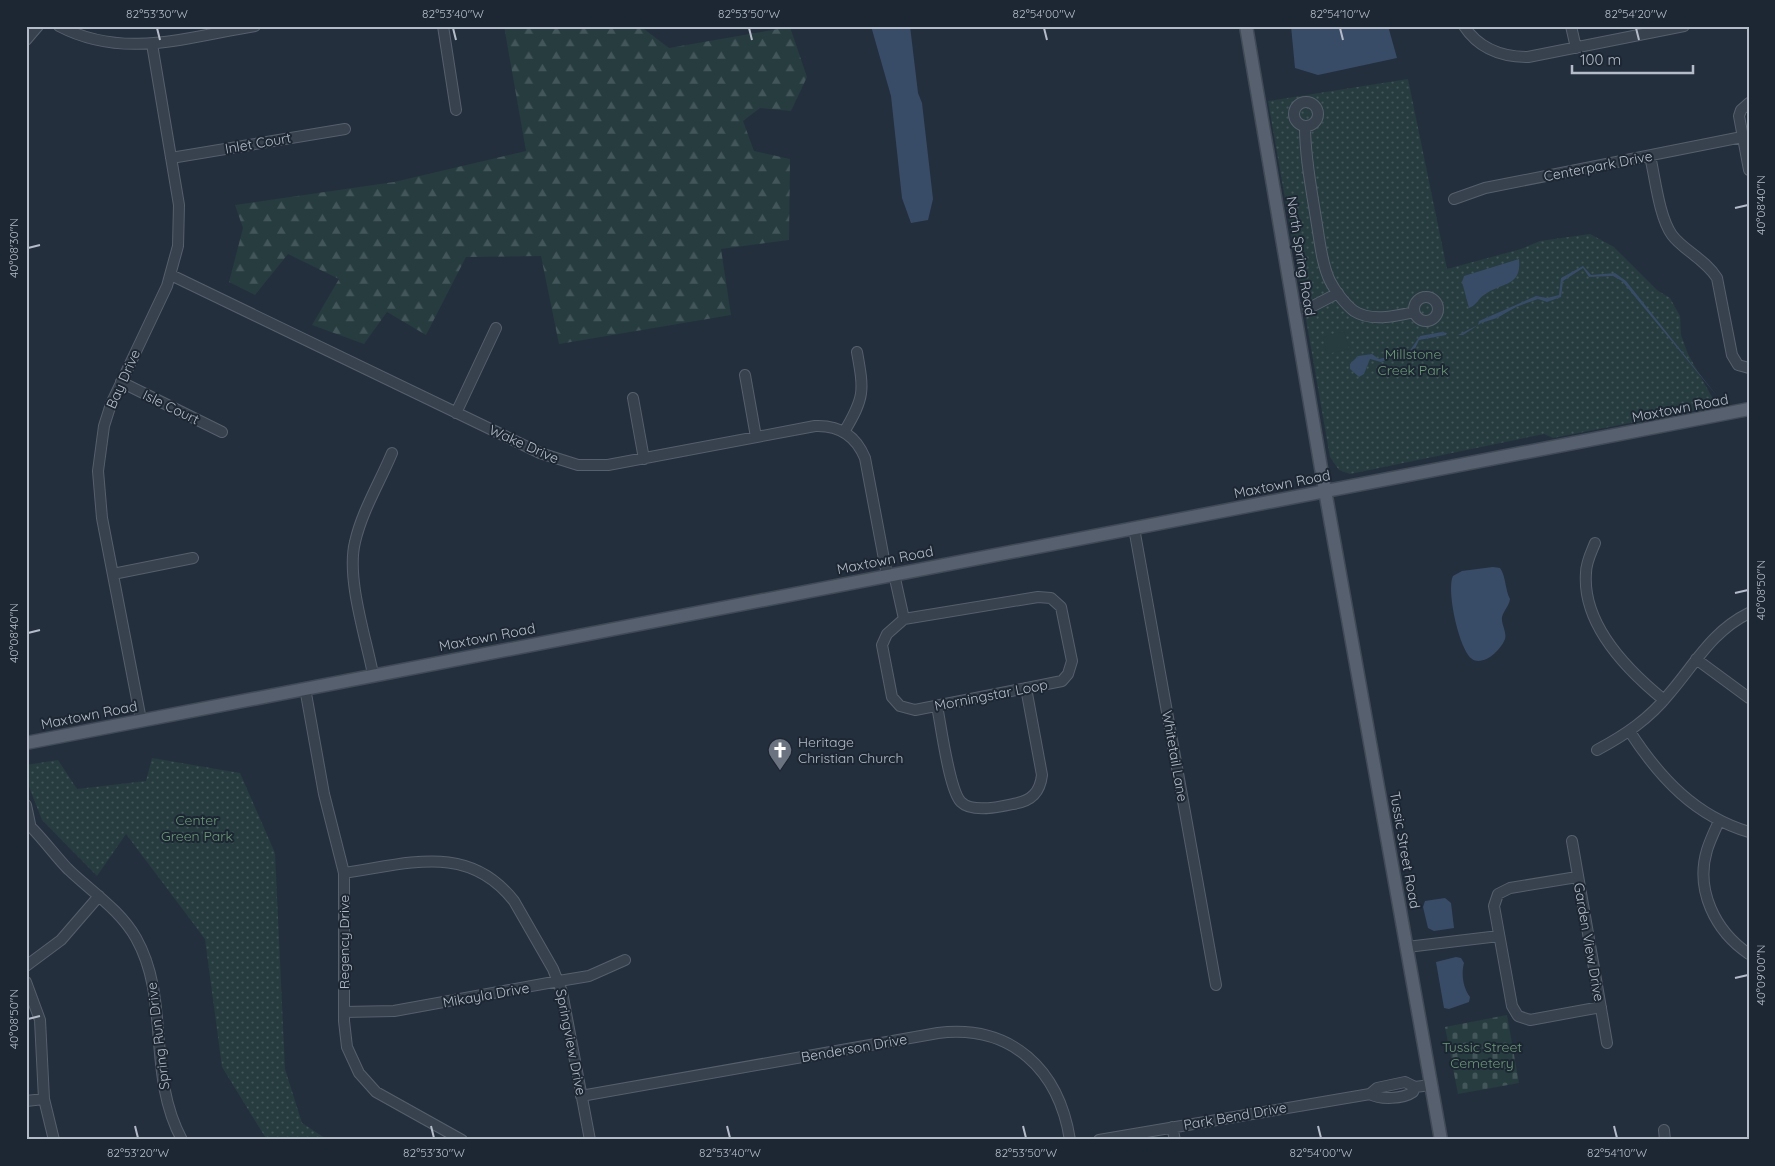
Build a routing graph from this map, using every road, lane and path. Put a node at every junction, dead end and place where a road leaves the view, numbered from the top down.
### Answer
1 (38, 26) edge
2 (60, 26) edge
3 (256, 26) edge
4 (443, 26) edge
5 (1246, 26) edge
6 (1464, 26) edge
7 (1572, 26) edge
8 (1684, 26) edge
9 (26, 40) edge
10 (152, 44) junction
11 (1576, 48) junction
12 (1749, 103) edge
13 (456, 110) dead end
14 (1305, 126) dead end
15 (345, 129) dead end
16 (1742, 137) junction
17 (1650, 156) junction
18 (171, 158) junction
19 (1749, 170) edge
20 (1454, 199) dead end
21 (171, 275) junction
22 (1338, 293) junction
23 (1294, 310) junction
24 (1414, 312) dead end
25 (496, 328) dead end
26 (857, 352) dead end
27 (1749, 368) edge
28 (744, 375) dead end
29 (121, 382) junction
30 (633, 398) dead end
31 (1749, 410) edge
32 (456, 413) junction
33 (222, 432) dead end
34 (844, 432) junction
35 (756, 437) junction
36 (392, 453) dead end
37 (644, 459) junction
38 (1325, 490) junction
39 (1134, 528) junction
40 (1595, 543) dead end
41 (193, 558) dead end
42 (1340, 566) joint
43 (113, 574) junction
44 (891, 574) junction
45 (1749, 613) edge
46 (904, 620) junction
47 (1696, 658) junction
48 (373, 674) junction
49 (304, 688) junction
50 (1026, 688) junction
51 (1749, 698) edge
52 (1664, 700) junction
53 (937, 706) junction
54 (141, 720) junction
55 (1630, 732) junction
56 (26, 742) edge
57 (1597, 750) dead end
58 (26, 805) edge
59 (1719, 821) junction
60 (27, 824) edge
61 (1749, 832) edge
62 (1572, 841) dead end
63 (344, 873) junction
64 (1578, 877) junction
65 (99, 896) junction
66 (1499, 936) junction
67 (1407, 948) junction
68 (1749, 954) edge
69 (625, 960) dead end
70 (26, 966) edge
71 (559, 981) junction
72 (26, 982) edge
73 (1216, 985) dead end
74 (1601, 1007) junction
75 (344, 1012) junction
76 (1607, 1043) dead end
77 (1431, 1085) junction
78 (581, 1096) junction
79 (44, 1099) junction
80 (26, 1101) edge
81 (1172, 1127) junction
82 (54, 1140) edge
83 (182, 1140) edge
84 (462, 1140) edge
85 (590, 1140) edge
86 (1070, 1140) edge
87 (1099, 1140) edge
88 (1175, 1140) edge
89 (1441, 1140) edge

1 - 9 street
2 - 10 street
3 - 10 street
4 - 13 street
5 - 23 main road, North Spring Road
6 - 11 street
7 - 11 street
8 - 11 street
10 - 18 street, Bay Drive
12 - 16 street
14 - 22 street
15 - 18 street, Inlet Court
16 - 17 street, Centerpark Drive
16 - 19 street
17 - 20 street, Centerpark Drive
17 - 27 street
18 - 21 street, Bay Drive
21 - 29 street, Bay Drive
21 - 32 street, Wake Drive
22 - 23 street
22 - 24 street
23 - 38 main road, North Spring Road
25 - 32 street
26 - 34 street
28 - 35 street
29 - 33 street, Isle Court
29 - 43 street, Bay Drive
30 - 37 street
31 - 38 main road, Maxtown Road
32 - 37 street, Wake Drive
34 - 35 street, Wake Drive
34 - 44 street
35 - 37 street, Wake Drive
36 - 48 street
38 - 39 main road, Maxtown Road
38 - 42 main road, North Spring Road
39 - 44 main road, Maxtown Road
39 - 73 street, Whitetail Lane
40 - 52 street
41 - 43 street
42 - 67 main road, Tussic Street Road
43 - 54 street, Bay Drive
44 - 46 street
44 - 48 main road, Maxtown Road
45 - 47 street
46 - 50 street, Morningstar Loop
46 - 53 street, Morningstar Loop
47 - 51 street
47 - 52 street
48 - 49 main road, Maxtown Road
49 - 54 main road, Maxtown Road
49 - 63 street, Regency Drive
50 - 53 street, Morningstar Loop
50 - 53 street
52 - 55 street
54 - 56 main road, Maxtown Road
55 - 57 street
55 - 59 street
58 - 60 street, Spring Run Drive
59 - 61 street
59 - 68 street
60 - 65 street, Spring Run Drive
62 - 64 street, Garden View Drive
63 - 71 street, Springview Drive
63 - 75 street, Regency Drive
64 - 66 street
64 - 74 street, Garden View Drive
65 - 70 street
65 - 83 street, Spring Run Drive
66 - 67 street
66 - 74 street
67 - 77 main road, Tussic Street Road
69 - 71 street, Mikayla Drive
71 - 75 street, Mikayla Drive
71 - 78 street, Springview Drive
72 - 79 street
74 - 76 street, Garden View Drive
75 - 84 street, Regency Drive
77 - 81 street, Park Bend Drive
77 - 89 main road, Tussic Street Road
78 - 85 street, Springview Drive
78 - 86 street, Benderson Drive
79 - 80 street
79 - 82 street
81 - 87 street, Park Bend Drive
81 - 88 street

